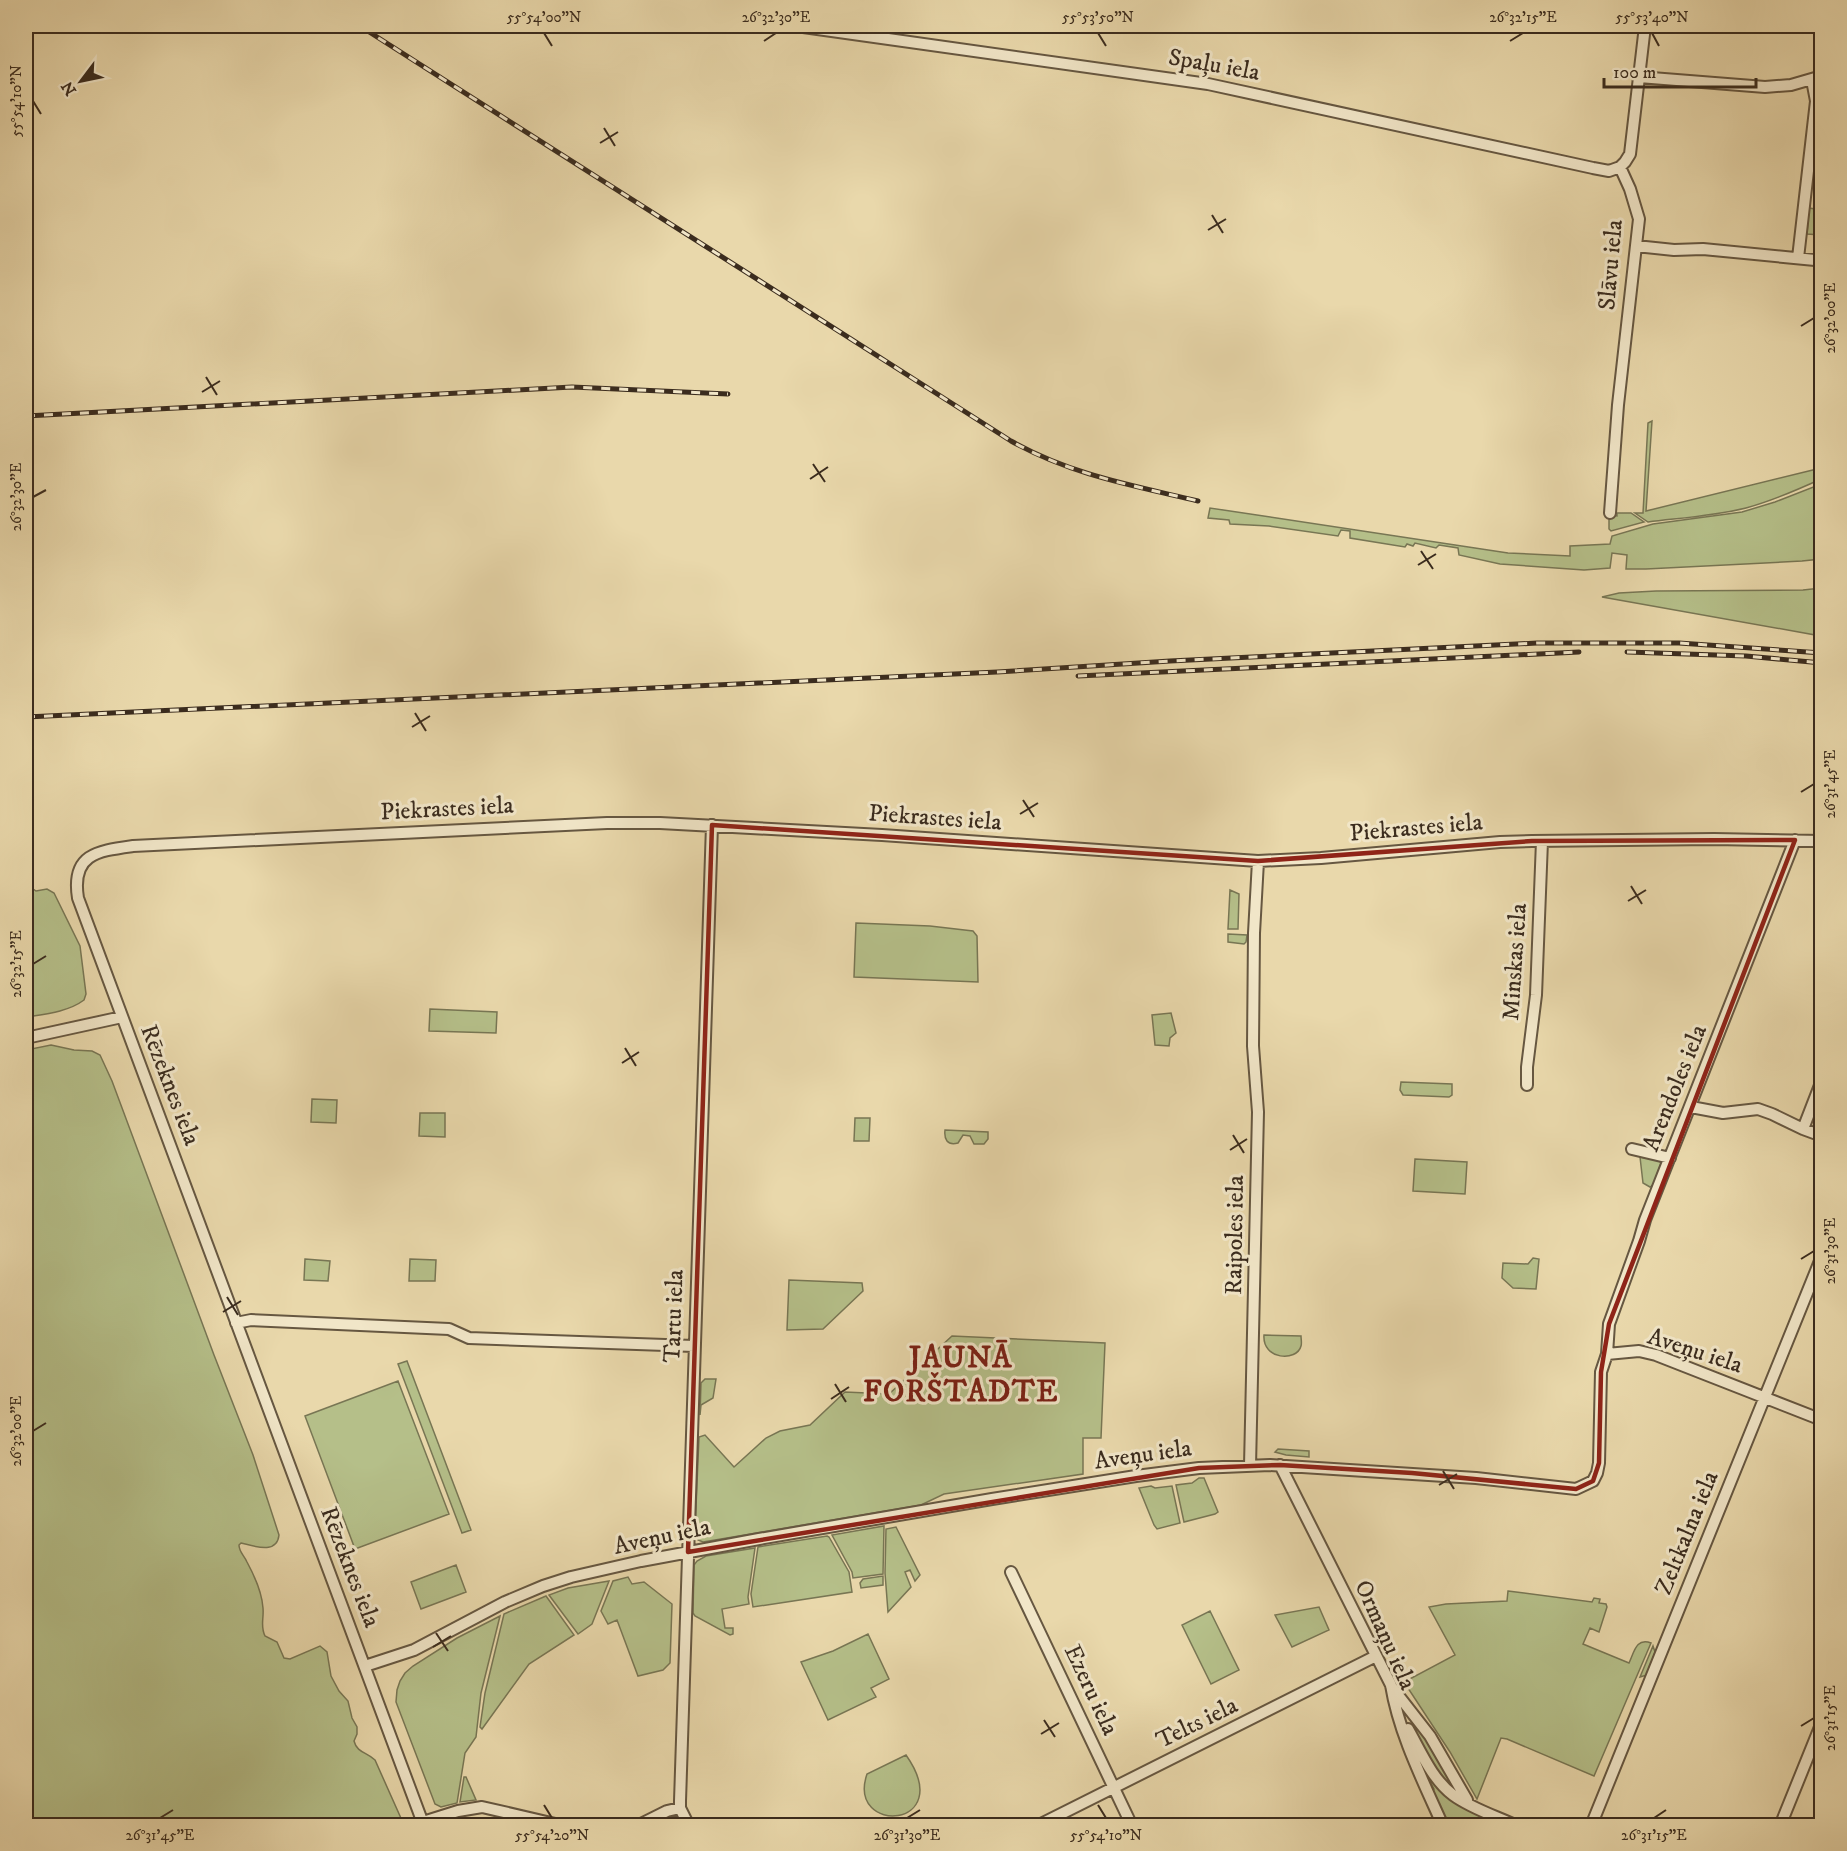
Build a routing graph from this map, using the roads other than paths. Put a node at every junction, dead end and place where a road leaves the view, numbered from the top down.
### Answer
1 (796, 26) edge
2 (1645, 26) edge
3 (1639, 77) junction
4 (1817, 78) edge
5 (1620, 167) junction
6 (1635, 246) junction
7 (1798, 258) junction
8 (1815, 260) dead end
9 (1610, 513) dead end
10 (712, 825) junction
11 (1795, 840) junction
12 (1542, 841) junction
13 (1821, 841) edge
14 (84, 861) joint
15 (1258, 861) junction
16 (122, 1017) junction
17 (26, 1038) edge
18 (1821, 1080) edge
19 (1527, 1085) dead end
20 (1691, 1107) junction
21 (1803, 1129) junction
22 (1821, 1136) edge
23 (1632, 1149) dead end
24 (1670, 1158) junction
25 (1821, 1256) edge
26 (236, 1323) junction
27 (694, 1346) junction
28 (1607, 1354) junction
29 (1764, 1396) junction
30 (1821, 1420) edge
31 (1280, 1465) junction
32 (1250, 1466) junction
33 (688, 1552) junction
34 (1011, 1572) dead end
35 (1376, 1656) junction
36 (365, 1666) junction
37 (1391, 1685) junction
38 (1393, 1702) junction
39 (1821, 1722) edge
40 (1114, 1787) junction
41 (1471, 1805) junction
42 (680, 1808) junction
43 (424, 1824) edge
44 (1511, 1824) edge
45 (564, 1826) edge
46 (637, 1826) edge
47 (688, 1826) edge
48 (1036, 1826) edge
49 (1132, 1826) edge
50 (1443, 1826) edge
51 (1592, 1826) edge
52 (1780, 1826) edge

1 - 5 street, Spaļu iela
2 - 3 street
3 - 4 street
3 - 5 street
4 - 7 street
5 - 6 street, Slāvu iela
6 - 7 street
6 - 9 street, Slāvu iela
7 - 8 street
10 - 14 street, Piekrastes iela
10 - 15 street, Piekrastes iela
10 - 27 street, Tartu iela
11 - 12 street, Piekrastes iela
11 - 13 street, Piekrastes iela
11 - 20 street, Arendoles iela
12 - 15 street, Piekrastes iela
12 - 19 street, Minskas iela
14 - 16 street, Rēzeknes iela
15 - 32 street, Raipoles iela
16 - 17 street
16 - 26 street, Rēzeknes iela
18 - 21 street
20 - 21 street
20 - 24 street, Arendoles iela
21 - 22 street
23 - 24 street
24 - 28 street, Arendoles iela
25 - 29 street, Zeltkalna iela
26 - 27 street
26 - 36 street, Rēzeknes iela
27 - 33 street, Tartu iela
28 - 29 street, Aveņu iela
28 - 31 street, Aveņu iela
29 - 30 street, Aveņu iela
29 - 51 street, Zeltkalna iela
31 - 32 street, Aveņu iela
31 - 35 street, Ormaņu iela
32 - 33 street, Aveņu iela
33 - 36 street, Aveņu iela
33 - 42 street, Tartu iela
34 - 40 street, Ezeru iela
35 - 37 street, Ormaņu iela
35 - 40 street, Telts iela
36 - 43 street, Rēzeknes iela
37 - 38 street, Ormaņu iela
37 - 41 street
38 - 41 street
38 - 50 street, Ormaņu iela
39 - 52 street
40 - 48 street, Telts iela
40 - 49 street, Ezeru iela
41 - 44 street
42 - 46 street
42 - 47 street
43 - 45 street

